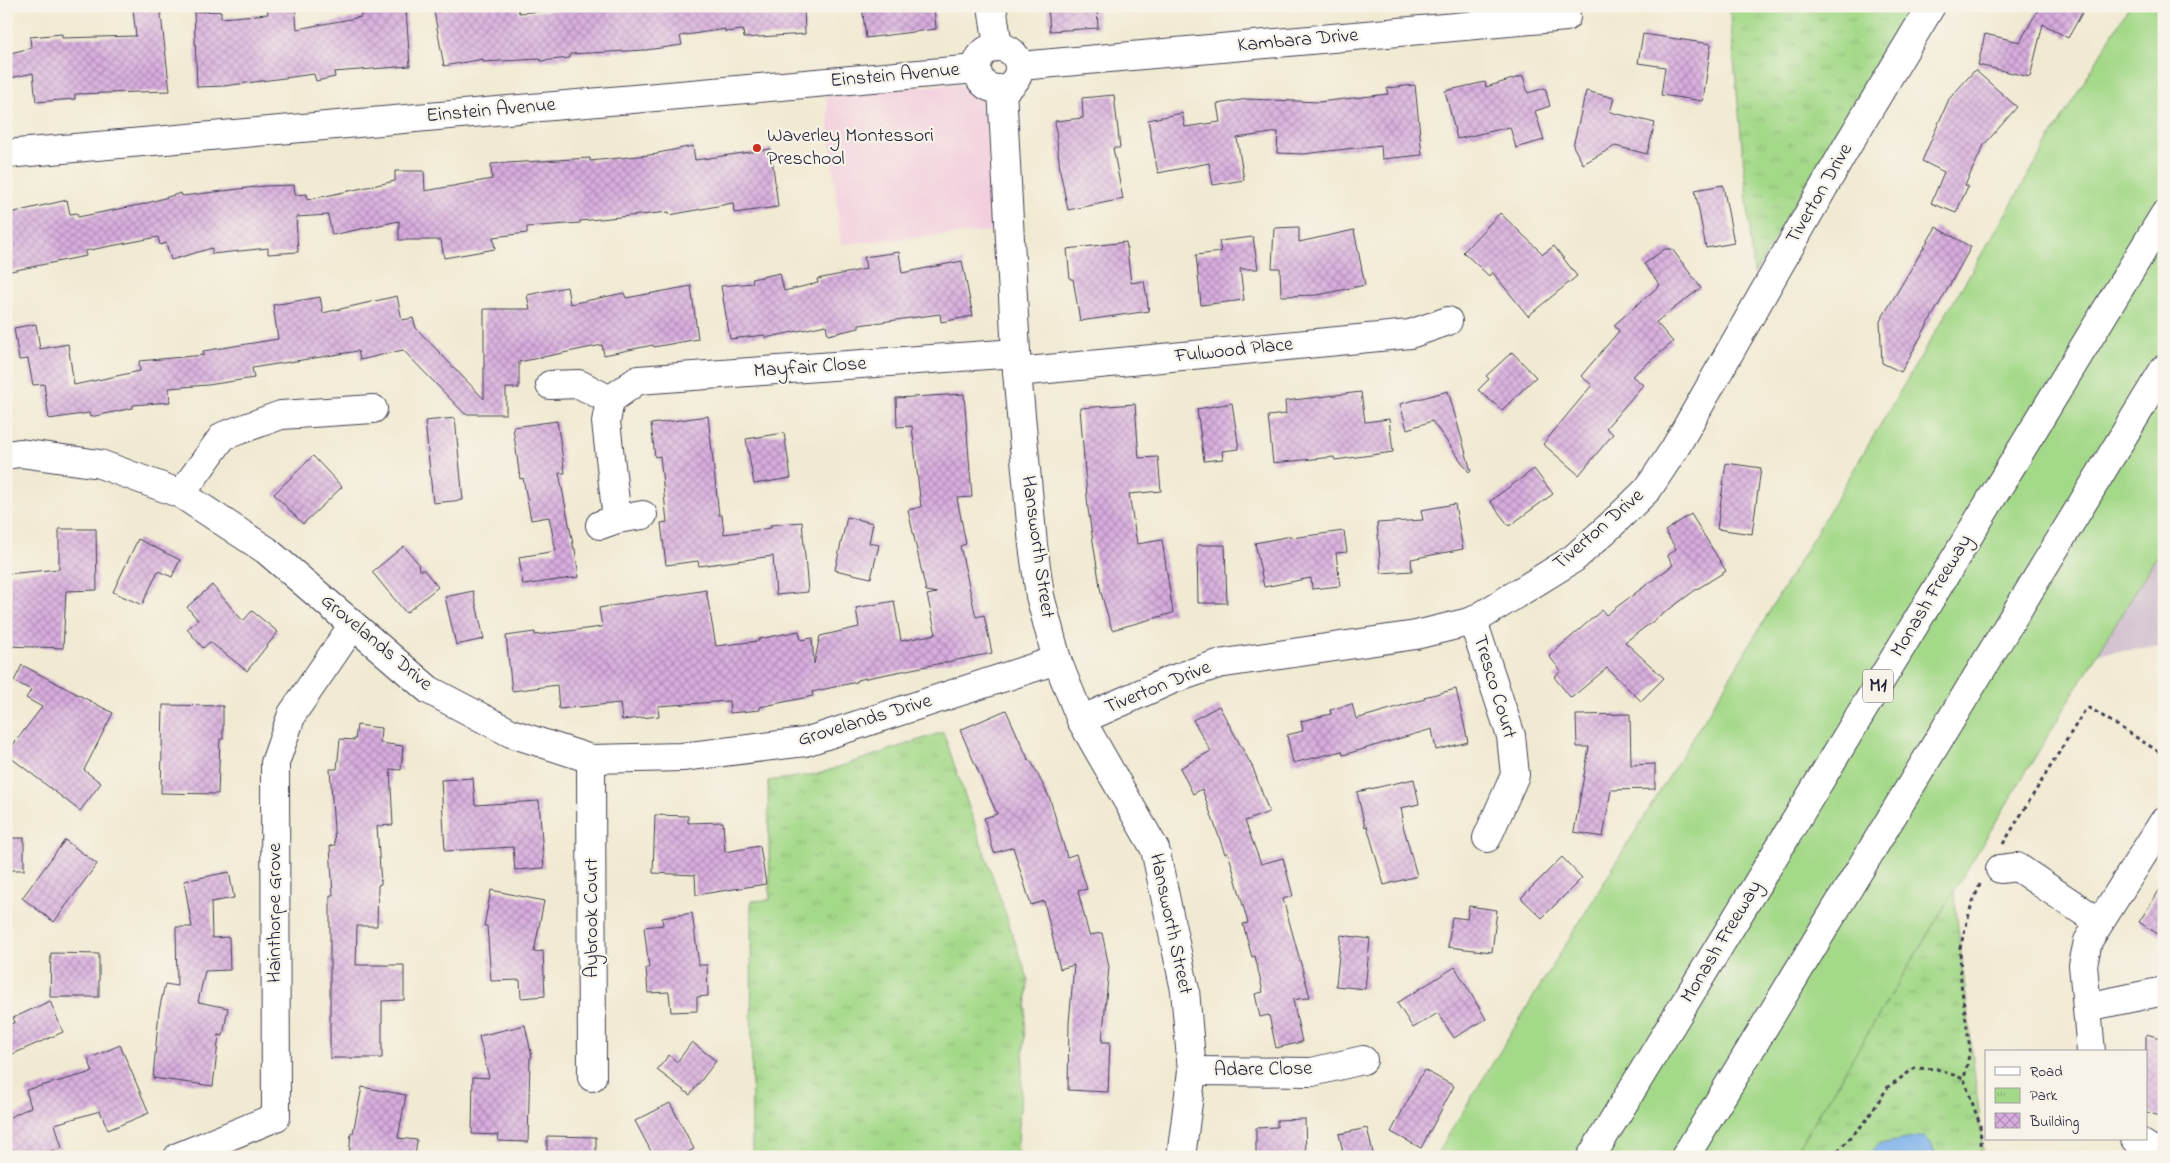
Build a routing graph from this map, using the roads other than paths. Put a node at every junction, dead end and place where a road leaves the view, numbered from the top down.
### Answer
1 (992, 6) edge
2 (1565, 6) edge
3 (1931, 6) edge
4 (998, 46) junction
5 (1020, 66) junction
6 (976, 69) junction
7 (1002, 89) junction
8 (6, 154) edge
9 (2164, 215) edge
10 (1448, 321) dead end
11 (1017, 363) junction
12 (2164, 369) edge
13 (550, 385) dead end
14 (610, 400) junction
15 (373, 409) dead end
16 (6, 455) edge
17 (181, 494) junction
18 (619, 520) dead end
19 (1473, 621) junction
20 (354, 625) junction
21 (1057, 660) junction
22 (1081, 720) junction
23 (591, 759) junction
24 (2164, 821) edge
25 (1488, 838) dead end
26 (2000, 869) dead end
27 (2099, 922) junction
28 (2164, 991) edge
29 (2087, 1007) junction
30 (2091, 1050) edge
31 (1363, 1060) dead end
32 (1192, 1071) junction
33 (592, 1077) dead end
34 (1712, 1111) junction
35 (2136, 1140) edge
36 (178, 1157) edge
37 (1181, 1157) edge
38 (1591, 1157) edge
39 (1684, 1157) edge
40 (1691, 1157) edge
41 (2162, 1157) edge

1 - 4 main road
2 - 5 main road, Kambara Drive
3 - 19 main road, Tiverton Drive
4 - 5 main road
4 - 6 main road
5 - 7 main road
6 - 7 main road
6 - 8 main road, Einstein Avenue
7 - 11 main road, Hansworth Street
9 - 38 main road, Monash Freeway / M1
10 - 11 main road, Fulwood Place
11 - 14 main road, Mayfair Close
11 - 21 main road, Hansworth Street
12 - 34 main road
13 - 14 main road
14 - 18 main road
15 - 17 main road
16 - 17 main road, Grovelands Drive
17 - 20 main road, Grovelands Drive
19 - 22 main road, Tiverton Drive
19 - 25 main road, Tresco Court
20 - 23 main road, Grovelands Drive
20 - 36 main road, Hainthorpe Grove
21 - 22 main road, Hansworth Street
21 - 23 main road, Grovelands Drive
22 - 32 main road, Hansworth Street
23 - 33 main road, Aybrook Court
24 - 27 main road
26 - 27 main road
27 - 29 main road
28 - 29 main road
29 - 30 main road
31 - 32 main road, Adare Close
32 - 37 main road, Hansworth Street
34 - 39 main road
34 - 40 main road
35 - 41 main road

